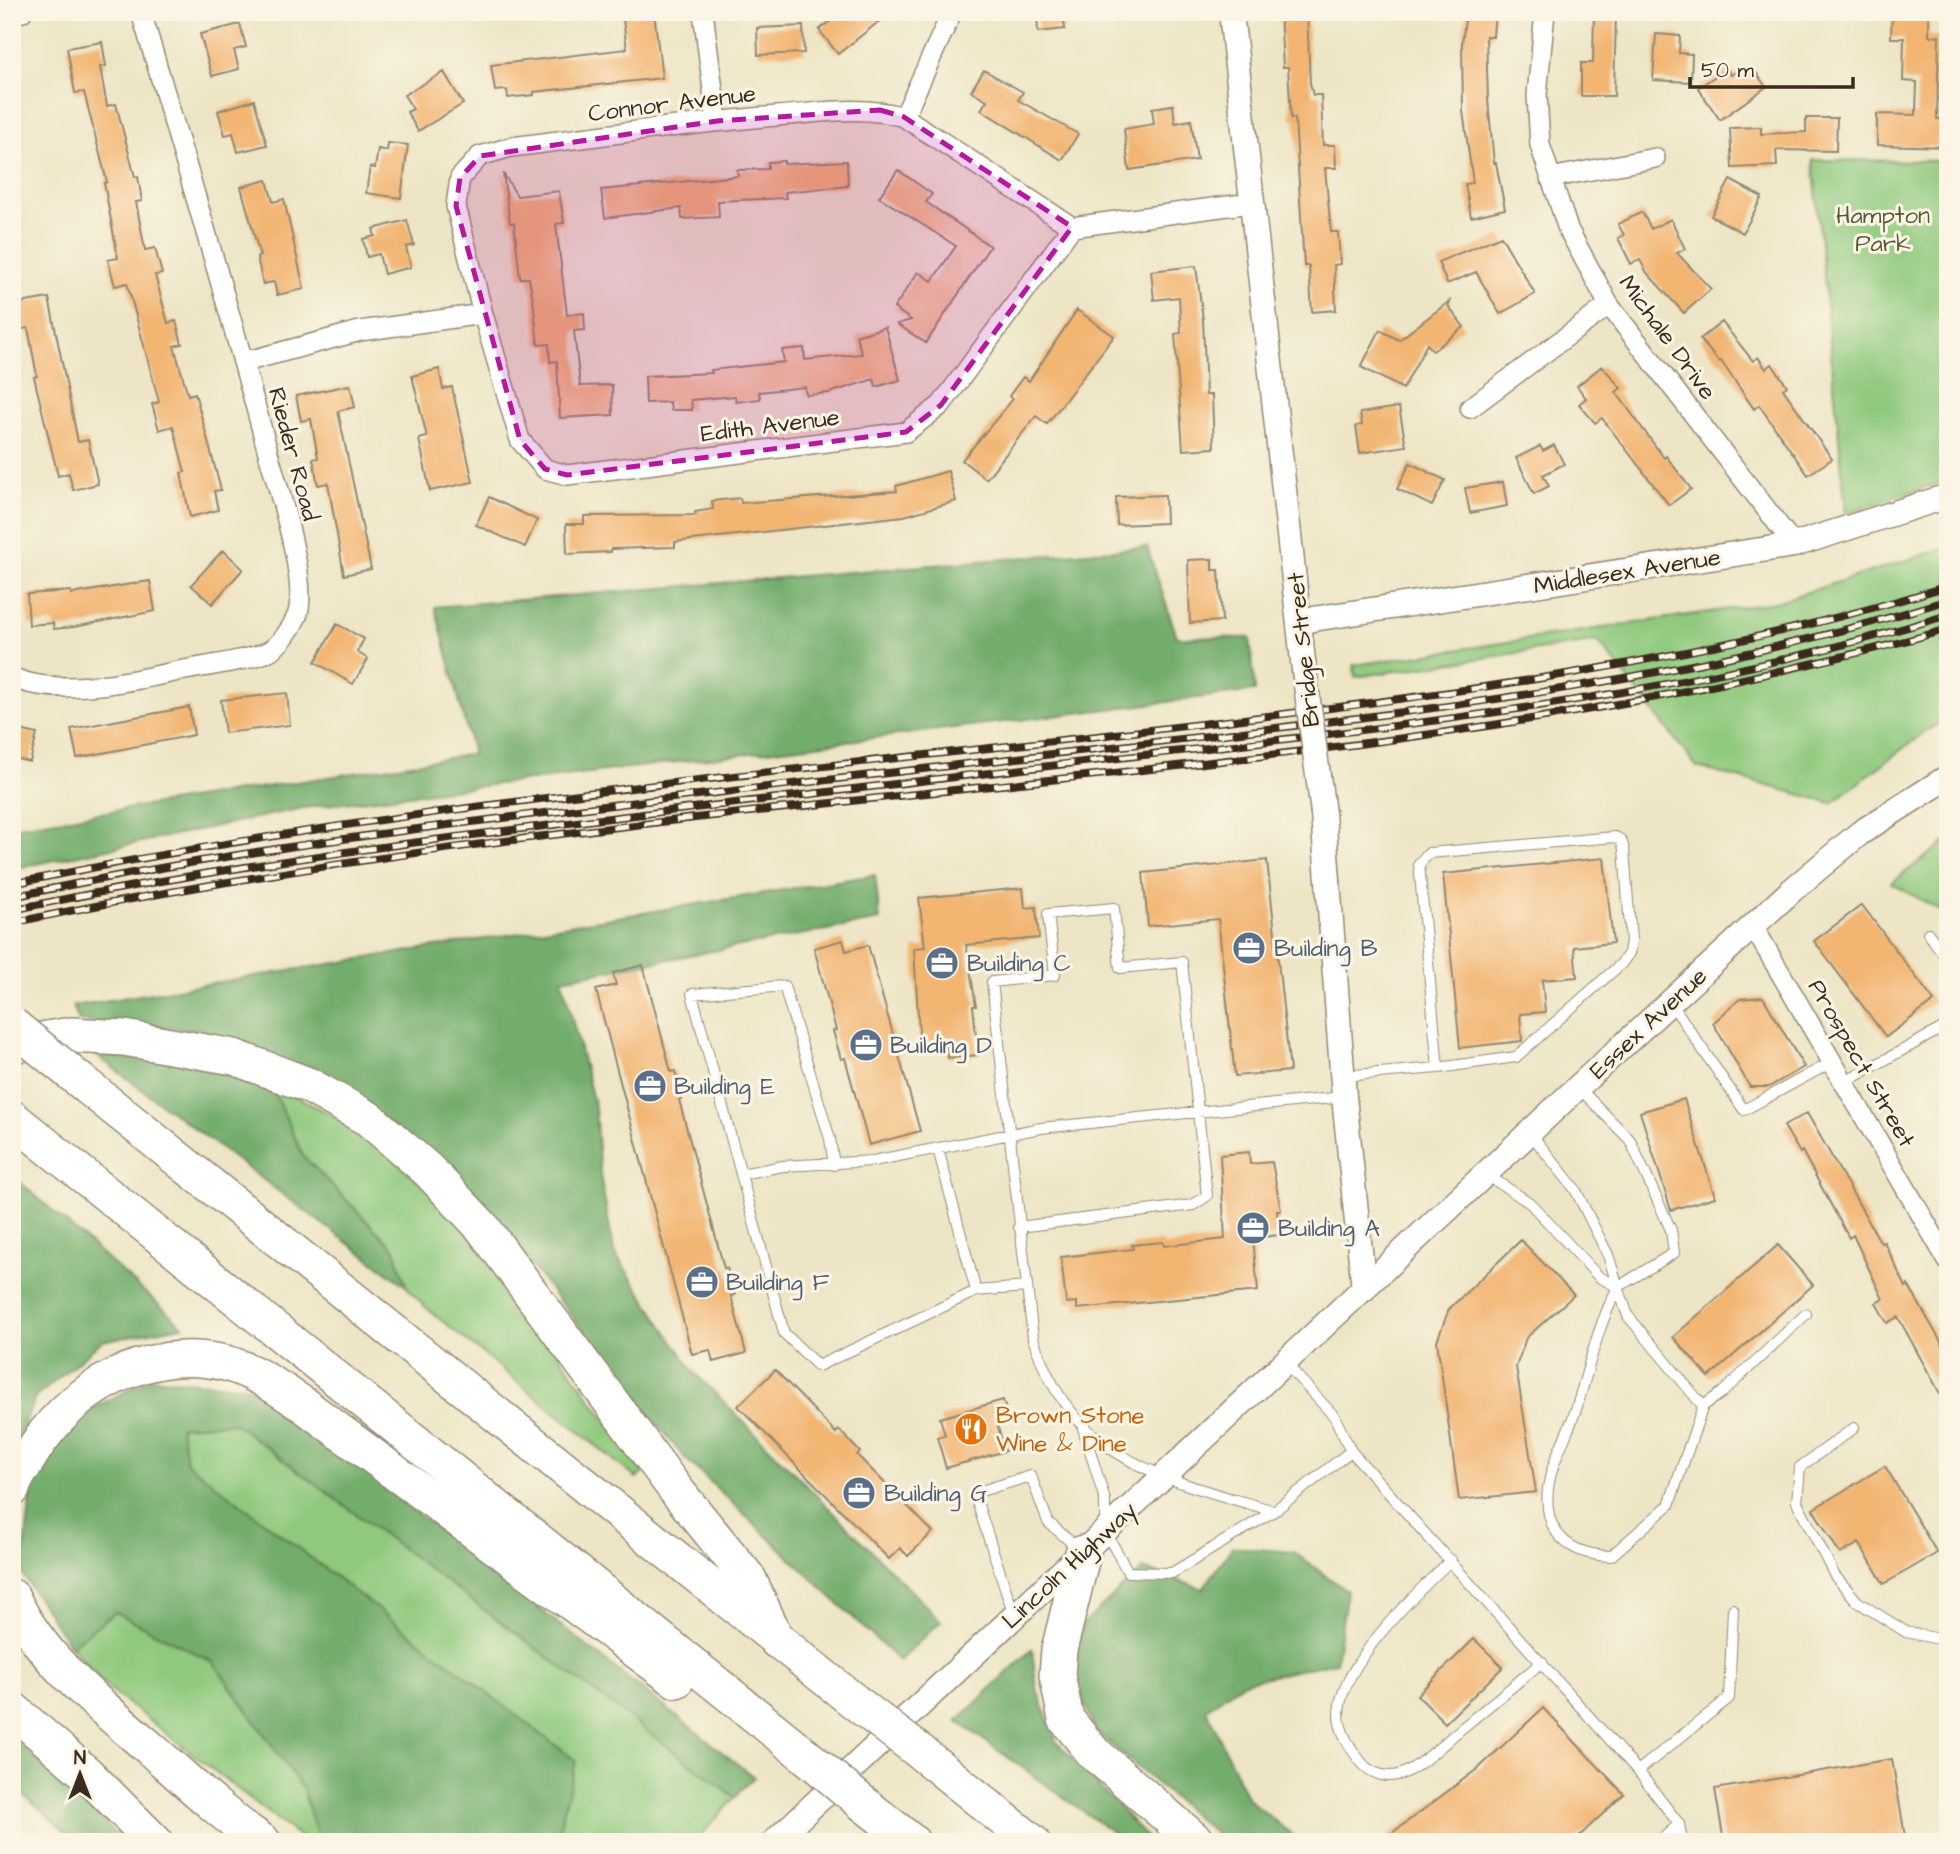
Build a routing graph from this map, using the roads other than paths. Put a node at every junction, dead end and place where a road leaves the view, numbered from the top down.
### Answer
1 (22, 12) edge
2 (141, 12) edge
3 (703, 12) edge
4 (951, 12) edge
5 (1231, 12) edge
6 (1545, 12) edge
7 (12, 15) edge
8 (904, 117) junction
9 (717, 121) junction
10 (1655, 158) dead end
11 (1550, 178) junction
12 (1250, 203) junction
13 (1072, 227) junction
14 (1609, 305) junction
15 (483, 314) junction
16 (244, 362) junction
17 (1471, 408) dead end
18 (1948, 496) edge
19 (1794, 545) junction
20 (1300, 621) junction
21 (12, 677) edge
22 (1948, 777) edge
23 (1753, 926) junction
24 (1928, 933) dead end
25 (1948, 960) edge
26 (1670, 1002) junction
27 (1948, 1025) edge
28 (12, 1026) edge
29 (12, 1045) edge
30 (1834, 1061) junction
31 (1438, 1068) junction
32 (1845, 1082) junction
33 (1343, 1087) junction
34 (1578, 1087) junction
35 (1200, 1110) junction
36 (12, 1118) edge
37 (1007, 1133) junction
38 (1530, 1133) junction
39 (938, 1149) junction
40 (834, 1165) junction
41 (741, 1174) junction
42 (1487, 1174) junction
43 (1019, 1227) junction
44 (1948, 1261) edge
45 (1027, 1287) junction
46 (1618, 1287) junction
47 (1364, 1289) junction
48 (976, 1291) junction
49 (1806, 1314) dead end
50 (1286, 1364) junction
51 (1703, 1406) junction
52 (1082, 1427) junction
53 (1854, 1428) dead end
54 (1351, 1451) junction
55 (1163, 1477) junction
56 (12, 1489) edge
57 (1275, 1511) junction
58 (1094, 1542) junction
59 (1451, 1560) junction
60 (12, 1597) edge
61 (1733, 1609) dead end
62 (1014, 1616) junction
63 (777, 1641) junction
64 (1948, 1642) edge
65 (1542, 1662) junction
66 (727, 1691) junction
67 (12, 1709) edge
68 (1639, 1771) junction
69 (1679, 1824) junction
70 (155, 1842) edge
71 (263, 1842) edge
72 (774, 1842) edge
73 (912, 1842) edge
74 (1032, 1842) edge
75 (1197, 1842) edge
76 (1659, 1842) edge
77 (1682, 1842) edge

1 - 7 street
2 - 16 street, Rieder Road
3 - 9 street
4 - 8 street
5 - 12 street, Bridge Street
6 - 11 street, Michale Drive
8 - 9 street, Connor Avenue
8 - 13 street, Connor Avenue
9 - 15 street, Connor Avenue
10 - 11 street
11 - 14 street, Michale Drive
12 - 13 street
12 - 20 street, Bridge Street
13 - 15 street, Edith Avenue
14 - 17 street
14 - 19 street, Michale Drive
15 - 16 street
16 - 21 street, Rieder Road
18 - 19 street, Middlesex Avenue
19 - 20 street, Middlesex Avenue
20 - 33 street, Bridge Street, bridge
22 - 23 street, Essex Avenue
23 - 26 street, Essex Avenue
23 - 30 street, Prospect Street
24 - 25 lane
26 - 30 lane
26 - 34 street, Essex Avenue
27 - 32 lane
28 - 63 highway, bridge
29 - 63 highway
30 - 32 street, Prospect Street
31 - 31 lane
31 - 33 lane
32 - 44 street, Prospect Street
33 - 35 lane
33 - 47 street, Bridge Street
34 - 38 street, Essex Avenue
34 - 46 lane
35 - 37 lane
35 - 37 lane
35 - 43 lane
36 - 66 highway
37 - 39 lane
37 - 43 lane
38 - 42 street, Essex Avenue
38 - 46 lane
39 - 40 lane
39 - 48 lane
40 - 41 lane
40 - 41 lane
41 - 48 lane
42 - 46 lane
42 - 47 street, Essex Avenue
43 - 45 lane
45 - 48 lane
45 - 52 lane
46 - 51 lane
46 - 51 lane
47 - 50 street, Lincoln Highway
49 - 51 lane
50 - 54 lane
50 - 55 street, Lincoln Highway
52 - 55 lane
52 - 58 lane
53 - 64 lane
54 - 57 lane
54 - 59 lane
55 - 57 lane
55 - 58 street, Lincoln Highway
56 - 66 highway
57 - 58 lane
58 - 62 street, Lincoln Highway
58 - 62 lane
58 - 75 highway
59 - 65 lane
59 - 65 lane
60 - 71 highway
61 - 68 lane
62 - 72 street, Lincoln Highway
63 - 74 highway, bridge
65 - 68 lane
66 - 73 highway, bridge
67 - 70 highway
68 - 69 lane
69 - 76 lane
69 - 77 lane

